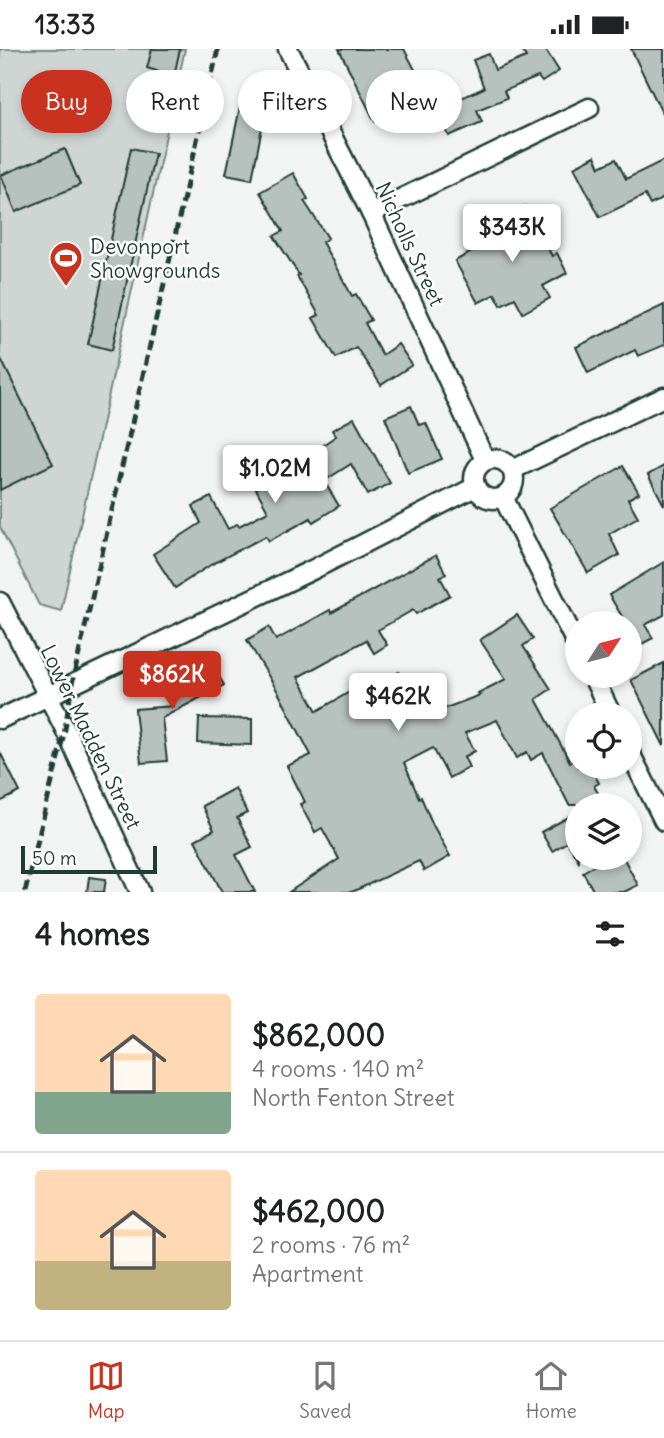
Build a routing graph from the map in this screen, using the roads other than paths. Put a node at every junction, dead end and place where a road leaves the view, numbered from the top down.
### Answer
1 (288, 49) edge
2 (589, 107) dead end
3 (372, 213) junction
4 (664, 397) edge
5 (485, 460) junction
6 (512, 471) junction
7 (475, 487) junction
8 (503, 497) junction
9 (0, 602) edge
10 (565, 621) edge
11 (47, 695) junction
12 (0, 719) edge
13 (642, 777) edge
14 (664, 821) edge
15 (140, 892) edge

1 - 3 street, Nicholls Street
2 - 3 street
3 - 5 street, Nicholls Street
4 - 6 street
5 - 6 street
5 - 7 street
6 - 8 street
7 - 8 street
7 - 11 street
8 - 10 street
9 - 11 street, Lower Madden Street
11 - 12 street
11 - 15 street, Lower Madden Street
13 - 14 street

